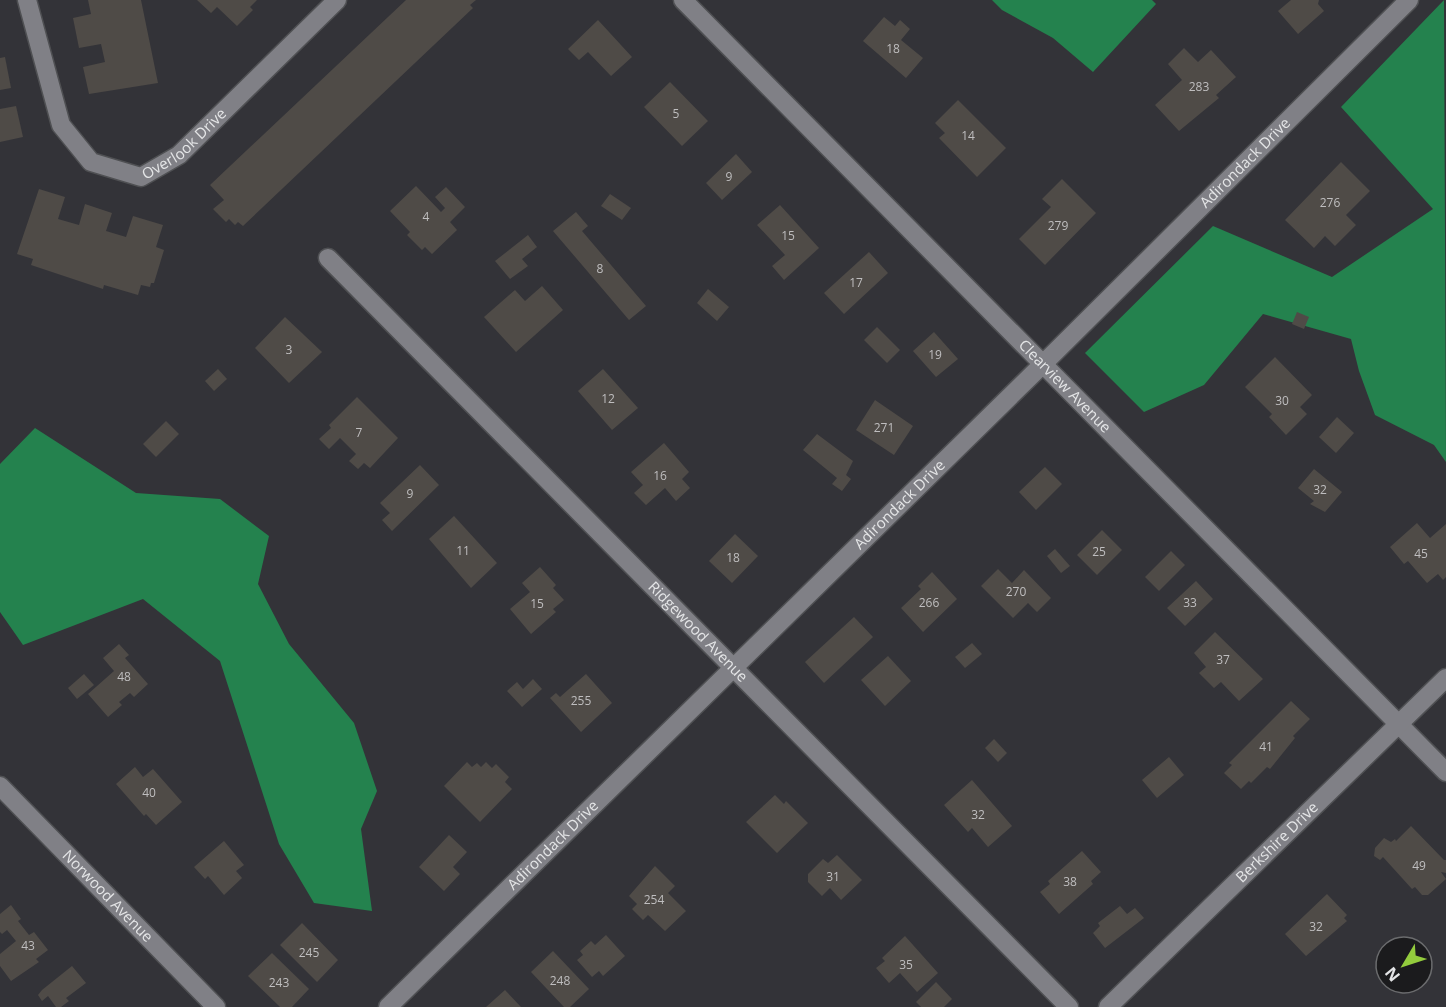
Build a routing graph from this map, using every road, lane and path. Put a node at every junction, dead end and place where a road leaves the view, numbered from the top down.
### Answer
1 (27, 0) edge
2 (337, 0) edge
3 (683, 0) edge
4 (1409, 0) edge
5 (328, 258) dead end
6 (1042, 364) junction
7 (733, 669) junction
8 (1446, 678) edge
9 (1399, 724) junction
10 (1446, 772) edge
11 (0, 786) edge
12 (216, 1007) edge
13 (388, 1007) edge
14 (1069, 1007) edge
15 (1108, 1007) edge

1 - 2 street, Overlook Drive
3 - 6 street, Clearview Avenue
4 - 6 street, Adirondack Drive
5 - 7 street, Ridgewood Avenue
6 - 7 street, Adirondack Drive
6 - 9 street, Clearview Avenue
7 - 13 street, Adirondack Drive
7 - 14 street, Ridgewood Avenue
8 - 9 street, Berkshire Drive
9 - 10 street, Clearview Avenue
9 - 15 street, Berkshire Drive
11 - 12 street, Norwood Avenue

